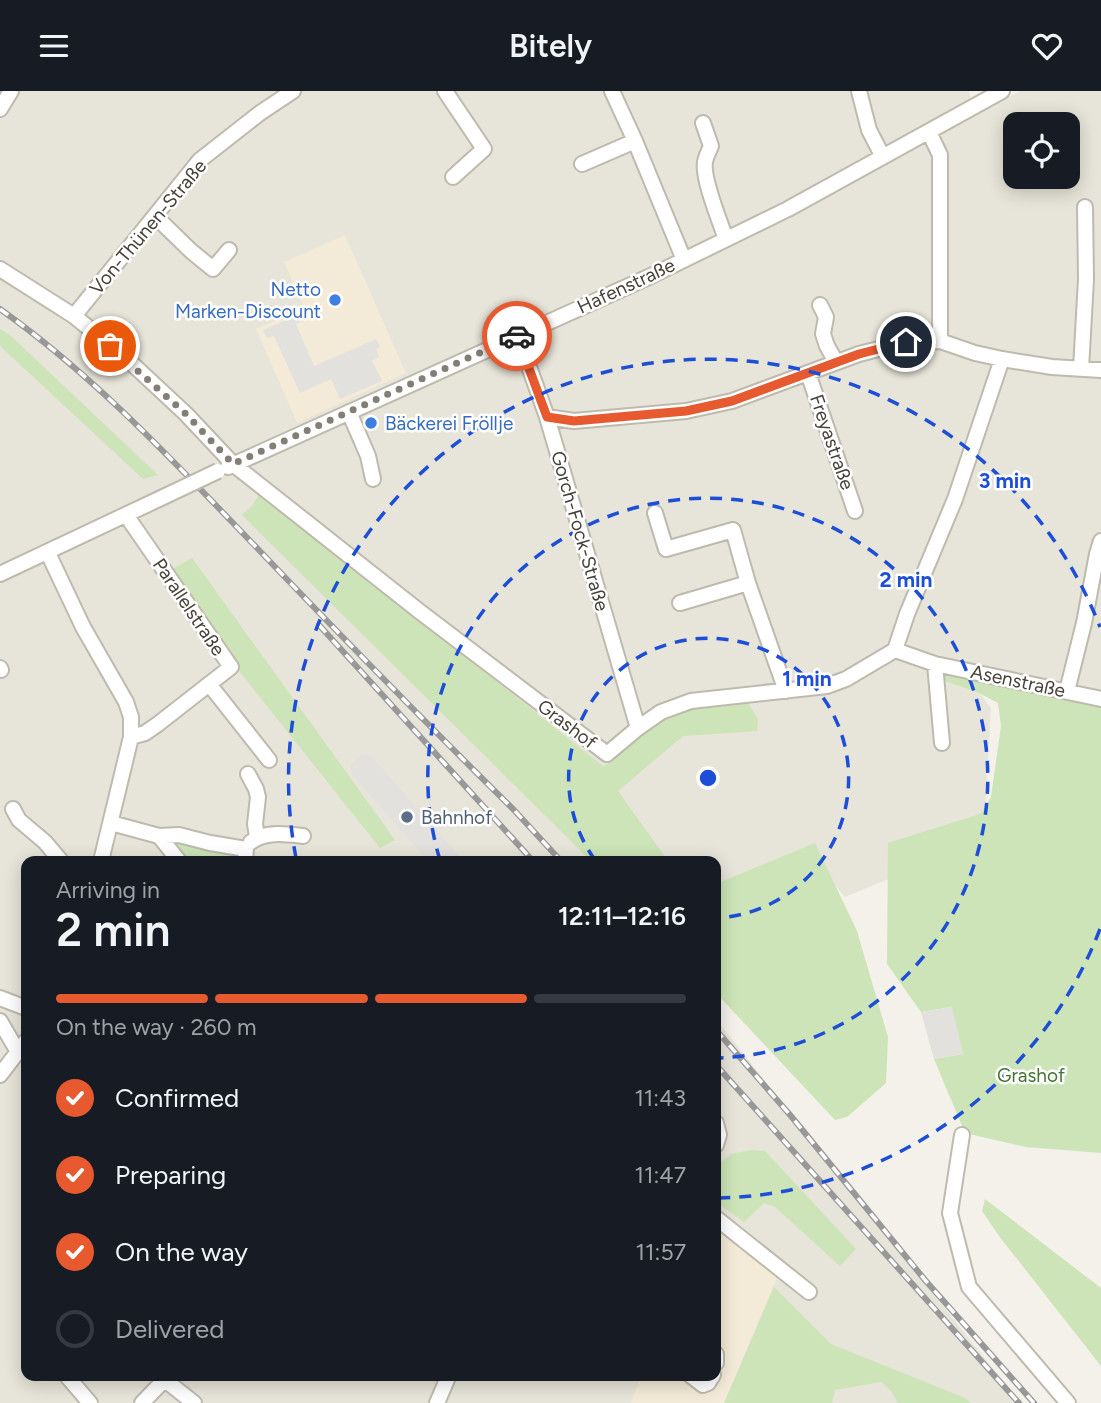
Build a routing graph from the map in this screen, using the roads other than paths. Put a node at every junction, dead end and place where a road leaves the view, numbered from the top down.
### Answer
1 (10, 91) edge
2 (293, 91) edge
3 (445, 91) edge
4 (612, 91) edge
5 (859, 91) edge
6 (1002, 91) edge
7 (0, 109) edge
8 (703, 123) dead end
9 (929, 132) junction
10 (635, 141) junction
11 (883, 157) junction
12 (582, 164) dead end
13 (453, 177) dead end
14 (1085, 208) dead end
15 (155, 216) junction
16 (726, 239) junction
17 (229, 250) dead end
18 (684, 260) junction
19 (0, 269) edge
20 (820, 305) dead end
21 (74, 316) junction
22 (518, 335) junction
23 (940, 341) junction
24 (1002, 359) junction
25 (836, 362) junction
26 (1081, 369) junction
27 (1101, 370) edge
28 (808, 373) junction
29 (349, 412) junction
30 (547, 417) junction
31 (233, 464) junction
32 (373, 479) dead end
33 (855, 511) dead end
34 (655, 513) dead end
35 (126, 515) junction
36 (1101, 541) edge
37 (48, 552) junction
38 (0, 574) edge
39 (748, 583) junction
40 (680, 603) dead end
41 (895, 650) junction
42 (935, 664) junction
43 (209, 684) junction
44 (786, 691) junction
45 (1067, 691) junction
46 (1101, 699) edge
47 (638, 728) junction
48 (131, 737) junction
49 (942, 743) dead end
50 (270, 760) dead end
51 (247, 774) dead end
52 (13, 809) dead end
53 (111, 823) junction
54 (159, 835) junction
55 (257, 837) junction
56 (303, 837) dead end
57 (246, 855) edge
58 (57, 856) edge
59 (102, 856) edge
60 (174, 856) edge
61 (0, 998) edge
62 (21, 1006) edge
63 (0, 1021) edge
64 (21, 1045) edge
65 (21, 1047) edge
66 (0, 1075) edge
67 (962, 1135) dead end
68 (721, 1222) edge
69 (809, 1292) dead end
70 (71, 1381) edge
71 (164, 1381) edge
72 (170, 1381) edge
73 (446, 1381) edge
74 (90, 1403) edge
75 (142, 1403) edge
76 (194, 1403) edge
77 (437, 1403) edge
78 (1068, 1403) edge

1 - 7 street
2 - 15 street, Von-Thünen-Straße
3 - 13 street
4 - 10 street
5 - 11 street
6 - 9 street, Hafenstraße
8 - 16 street
9 - 11 street, Hafenstraße
9 - 23 street
10 - 12 street
10 - 18 street
11 - 16 street, Hafenstraße
14 - 26 street
15 - 17 street
15 - 21 street, Von-Thünen-Straße
16 - 18 street, Hafenstraße
18 - 22 street, Hafenstraße
19 - 21 street
20 - 25 street
21 - 31 street
22 - 29 street, Hafenstraße
22 - 30 street, Gorch-Fock-Straße
23 - 24 street
23 - 25 street
24 - 26 street
24 - 41 street
25 - 28 street
26 - 27 street
28 - 30 street
28 - 33 street, Freyastraße
29 - 31 street, Hafenstraße
29 - 32 street
30 - 47 street, Gorch-Fock-Straße
31 - 35 street, Hafenstraße, bridge
31 - 47 street, Grashof
34 - 39 street
35 - 37 street, Hafenstraße
35 - 43 street, Parallelstraße
36 - 45 street
37 - 38 street, Hafenstraße
37 - 48 street
39 - 40 street
39 - 44 street
41 - 42 street, Asenstraße
41 - 44 street, Grashof
42 - 45 street, Asenstraße
42 - 49 street
43 - 48 street, Parallelstraße
43 - 50 street
44 - 47 street, Grashof
45 - 46 street, Asenstraße
48 - 53 street
51 - 55 street
52 - 58 street
53 - 54 street
53 - 59 street
54 - 57 street
54 - 60 street
55 - 56 street
55 - 57 street
61 - 62 street
63 - 64 street
65 - 66 street
67 - 78 street
68 - 69 street
70 - 74 street
71 - 75 street
72 - 76 street
73 - 77 street

